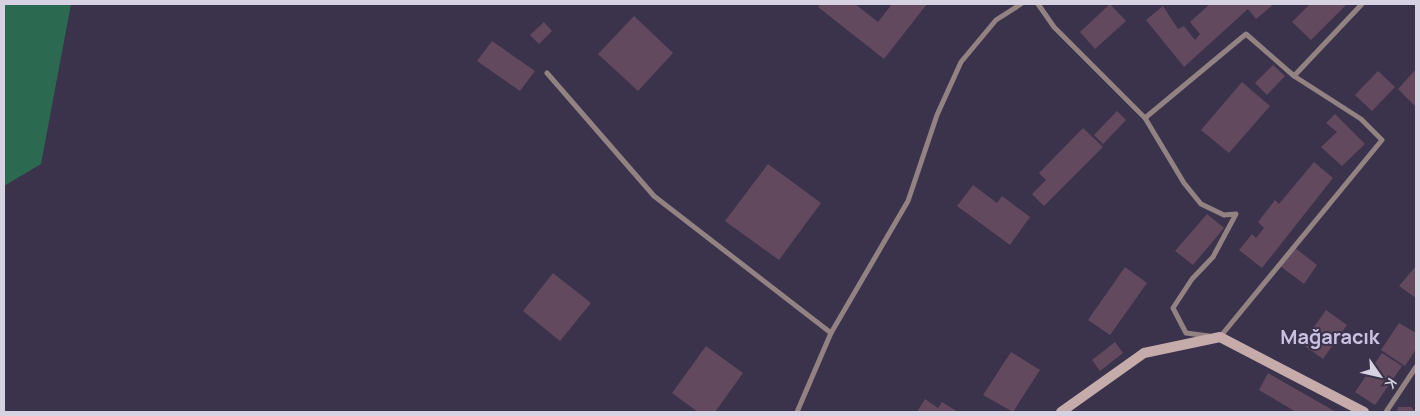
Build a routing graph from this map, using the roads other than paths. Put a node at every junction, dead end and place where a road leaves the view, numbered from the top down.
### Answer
1 (1021, 4) edge
2 (1038, 4) edge
3 (1362, 4) edge
4 (547, 73) dead end
5 (1294, 76) junction
6 (1145, 118) junction
7 (831, 333) junction
8 (1220, 337) junction
9 (1416, 367) edge
10 (796, 412) edge
11 (1061, 412) edge
12 (1364, 412) edge
13 (1386, 412) edge

1 - 7 street
2 - 6 street
3 - 5 street
4 - 7 street
5 - 6 street
5 - 8 street
6 - 8 street
7 - 10 street
8 - 11 street
8 - 12 street
9 - 13 street

